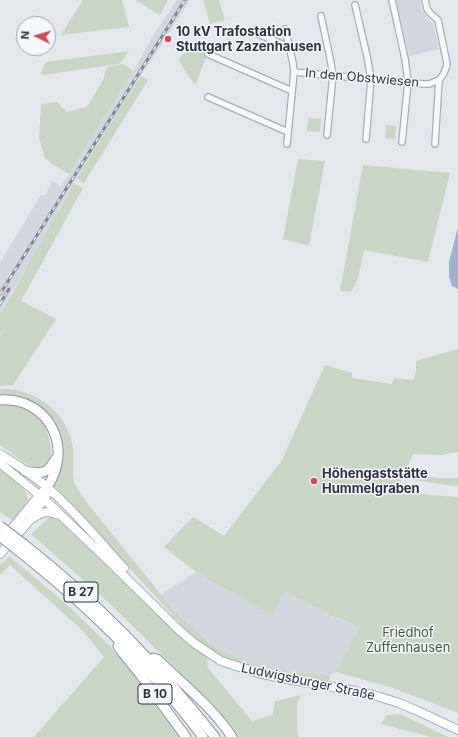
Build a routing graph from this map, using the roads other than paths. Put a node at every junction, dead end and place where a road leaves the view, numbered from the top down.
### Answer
1 (392, 0) edge
2 (425, 0) edge
3 (355, 5) dead end
4 (321, 16) dead end
5 (284, 29) dead end
6 (258, 34) dead end
7 (289, 47) junction
8 (208, 54) dead end
9 (294, 72) junction
10 (333, 75) junction
11 (371, 79) junction
12 (439, 80) junction
13 (408, 82) junction
14 (292, 91) junction
15 (208, 97) dead end
16 (288, 132) junction
17 (327, 135) dead end
18 (366, 139) dead end
19 (402, 142) dead end
20 (287, 144) dead end
21 (435, 144) dead end
22 (0, 400) edge
23 (0, 454) edge
24 (58, 457) junction
25 (0, 463) edge
26 (25, 471) junction
27 (21, 480) junction
28 (47, 487) junction
29 (42, 497) junction
30 (27, 510) junction
31 (61, 516) junction
32 (29, 521) junction
33 (0, 526) edge
34 (0, 537) edge
35 (0, 542) edge
36 (23, 549) junction
37 (0, 554) edge
38 (168, 619) junction
39 (114, 635) junction
40 (146, 656) junction
41 (458, 730) edge
42 (186, 737) edge
43 (203, 737) edge
44 (215, 737) edge
45 (232, 737) edge

1 - 13 street
2 - 12 street
3 - 11 street
4 - 10 street
5 - 7 street
6 - 7 street
7 - 9 street
8 - 14 street
9 - 10 street, In den Obstwiesen
9 - 14 street
10 - 11 street, In den Obstwiesen
10 - 17 street
11 - 13 street, In den Obstwiesen
11 - 18 street
12 - 13 street, In den Obstwiesen
12 - 21 street
13 - 19 street
14 - 16 street
15 - 16 street
16 - 20 street
22 - 24 highway
23 - 26 main road, Ludwigsburger Straße
24 - 26 highway
24 - 28 highway
25 - 27 main road, Ludwigsburger Straße
26 - 28 main road, Ludwigsburger Straße
27 - 29 main road, Ludwigsburger Straße
27 - 30 main road
28 - 29 main road
28 - 38 main road, Ludwigsburger Straße
29 - 30 main road
29 - 31 main road, Ludwigsburger Straße
29 - 32 main road
30 - 35 main road
31 - 32 main road
31 - 38 main road, Ludwigsburger Straße
32 - 37 main road
33 - 36 highway, B 27, bridge
34 - 36 highway, B 27, bridge
36 - 39 highway, B 27
36 - 40 highway, B 27
38 - 41 main road, Ludwigsburger Straße
39 - 42 highway, B 10
39 - 43 highway, B 27
40 - 44 highway, B 27
40 - 45 highway, B 27

